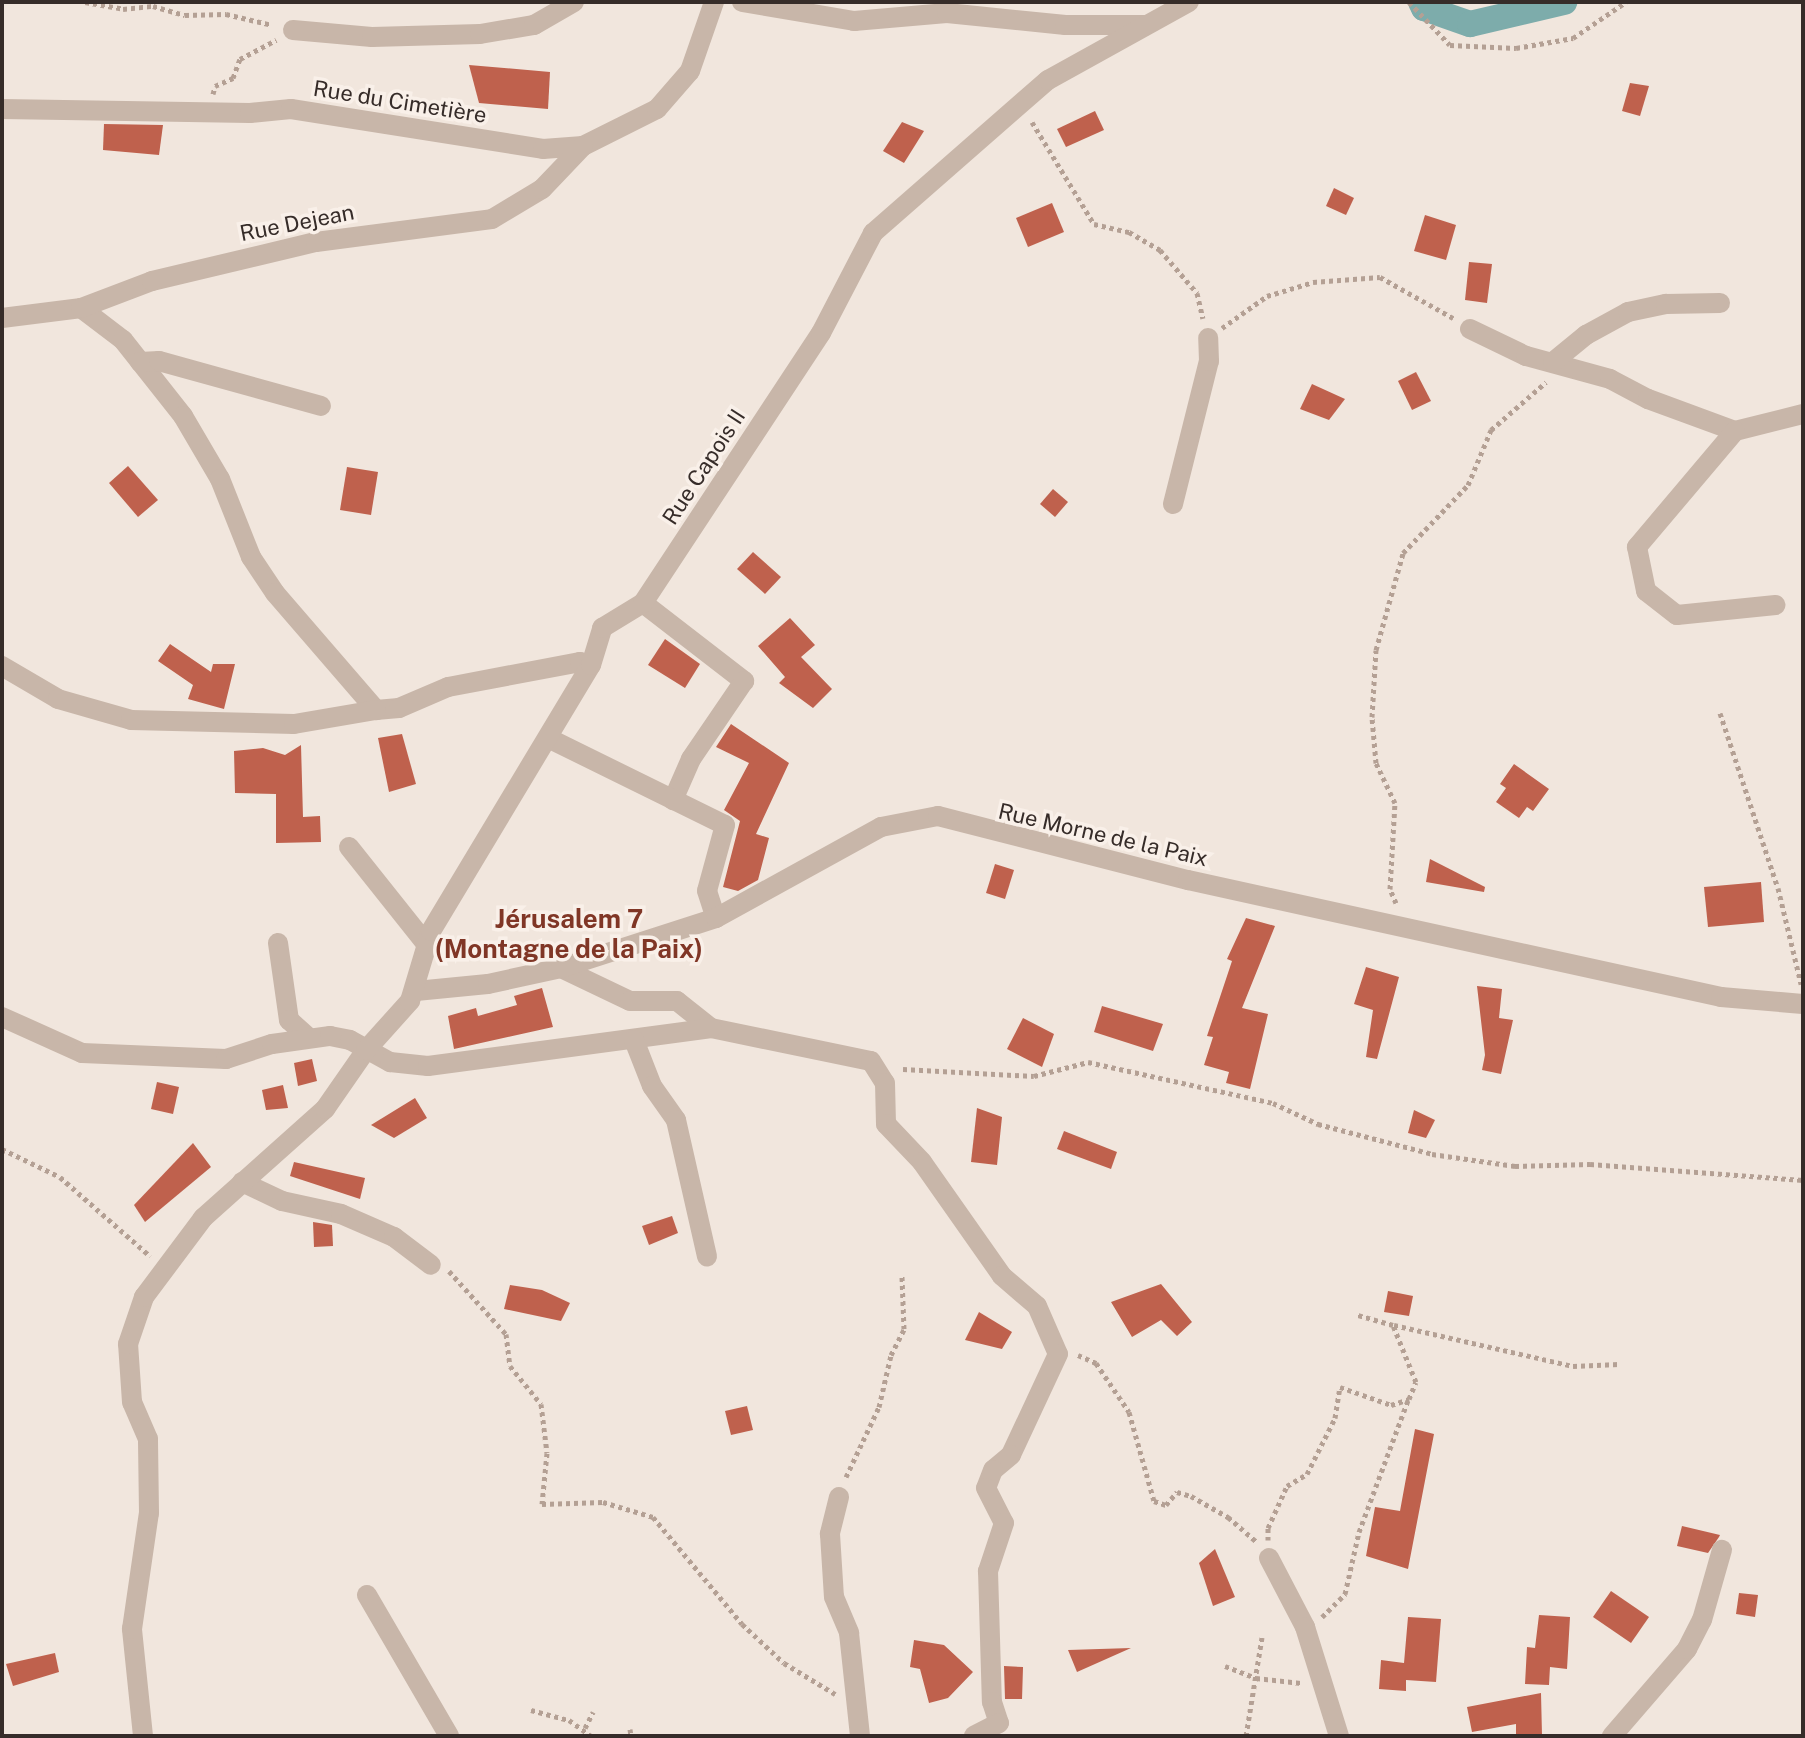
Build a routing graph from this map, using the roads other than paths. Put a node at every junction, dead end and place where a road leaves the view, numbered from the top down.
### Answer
1 (574, 2) edge
2 (714, 2) edge
3 (742, 2) edge
4 (1189, 2) edge
5 (1154, 25) junction
6 (293, 30) road end
7 (2, 109) edge
8 (583, 146) junction
9 (1720, 303) dead end
10 (81, 308) junction
11 (2, 318) edge
12 (1470, 329) road end
13 (1208, 338) road end
14 (140, 362) junction
15 (1558, 363) junction
16 (321, 406) dead end
17 (1803, 414) edge
18 (1735, 431) junction
19 (1173, 504) dead end
20 (643, 603) junction
21 (1775, 605) dead end
22 (591, 665) junction
23 (2, 666) edge
24 (376, 710) junction
25 (548, 738) junction
26 (673, 800) junction
27 (349, 847) dead end
28 (716, 918) junction
29 (278, 943) dead end
30 (427, 945) junction
31 (561, 968) junction
32 (416, 991) junction
33 (1803, 1004) edge
34 (2, 1017) edge
35 (711, 1028) junction
36 (308, 1037) junction
37 (634, 1040) junction
38 (366, 1050) junction
39 (242, 1182) junction
40 (707, 1257) dead end
41 (431, 1265) road end
42 (839, 1497) road end
43 (1722, 1550) dead end
44 (1269, 1558) road end
45 (367, 1595) dead end
46 (143, 1736) edge
47 (449, 1736) edge
48 (860, 1736) edge
49 (974, 1736) edge
50 (1339, 1736) edge
51 (1612, 1736) edge

1 - 6 street
2 - 8 street, Rue du Cimetière
3 - 5 street
4 - 5 street, Rue Capois II
5 - 20 street, Rue Capois II
7 - 8 street, Rue du Cimetière
8 - 10 street, Rue Dejean
9 - 15 street
10 - 11 street, Rue Dejean
10 - 14 street
12 - 15 street
13 - 19 street
14 - 16 street
14 - 24 street
15 - 18 street
17 - 18 street
18 - 21 street
20 - 22 street, Rue Capois II
20 - 26 street
22 - 24 street
22 - 25 street, Rue Capois II
23 - 24 street
25 - 26 street
25 - 30 street, Rue Capois II
26 - 28 street
27 - 30 street
28 - 31 street, Rue Morne de la Paix
28 - 33 street, Rue Morne de la Paix
29 - 36 street
30 - 32 street, Rue Capois II
31 - 32 street, Rue Morne de la Paix
31 - 35 street
32 - 38 street, Rue Capois II
34 - 36 street
35 - 37 street
35 - 49 street
36 - 38 street
37 - 38 street
37 - 40 street
38 - 39 street, Rue Capois II
39 - 41 street
39 - 46 street, Rue Capois II
42 - 48 street
43 - 51 street
44 - 50 street
45 - 47 street

